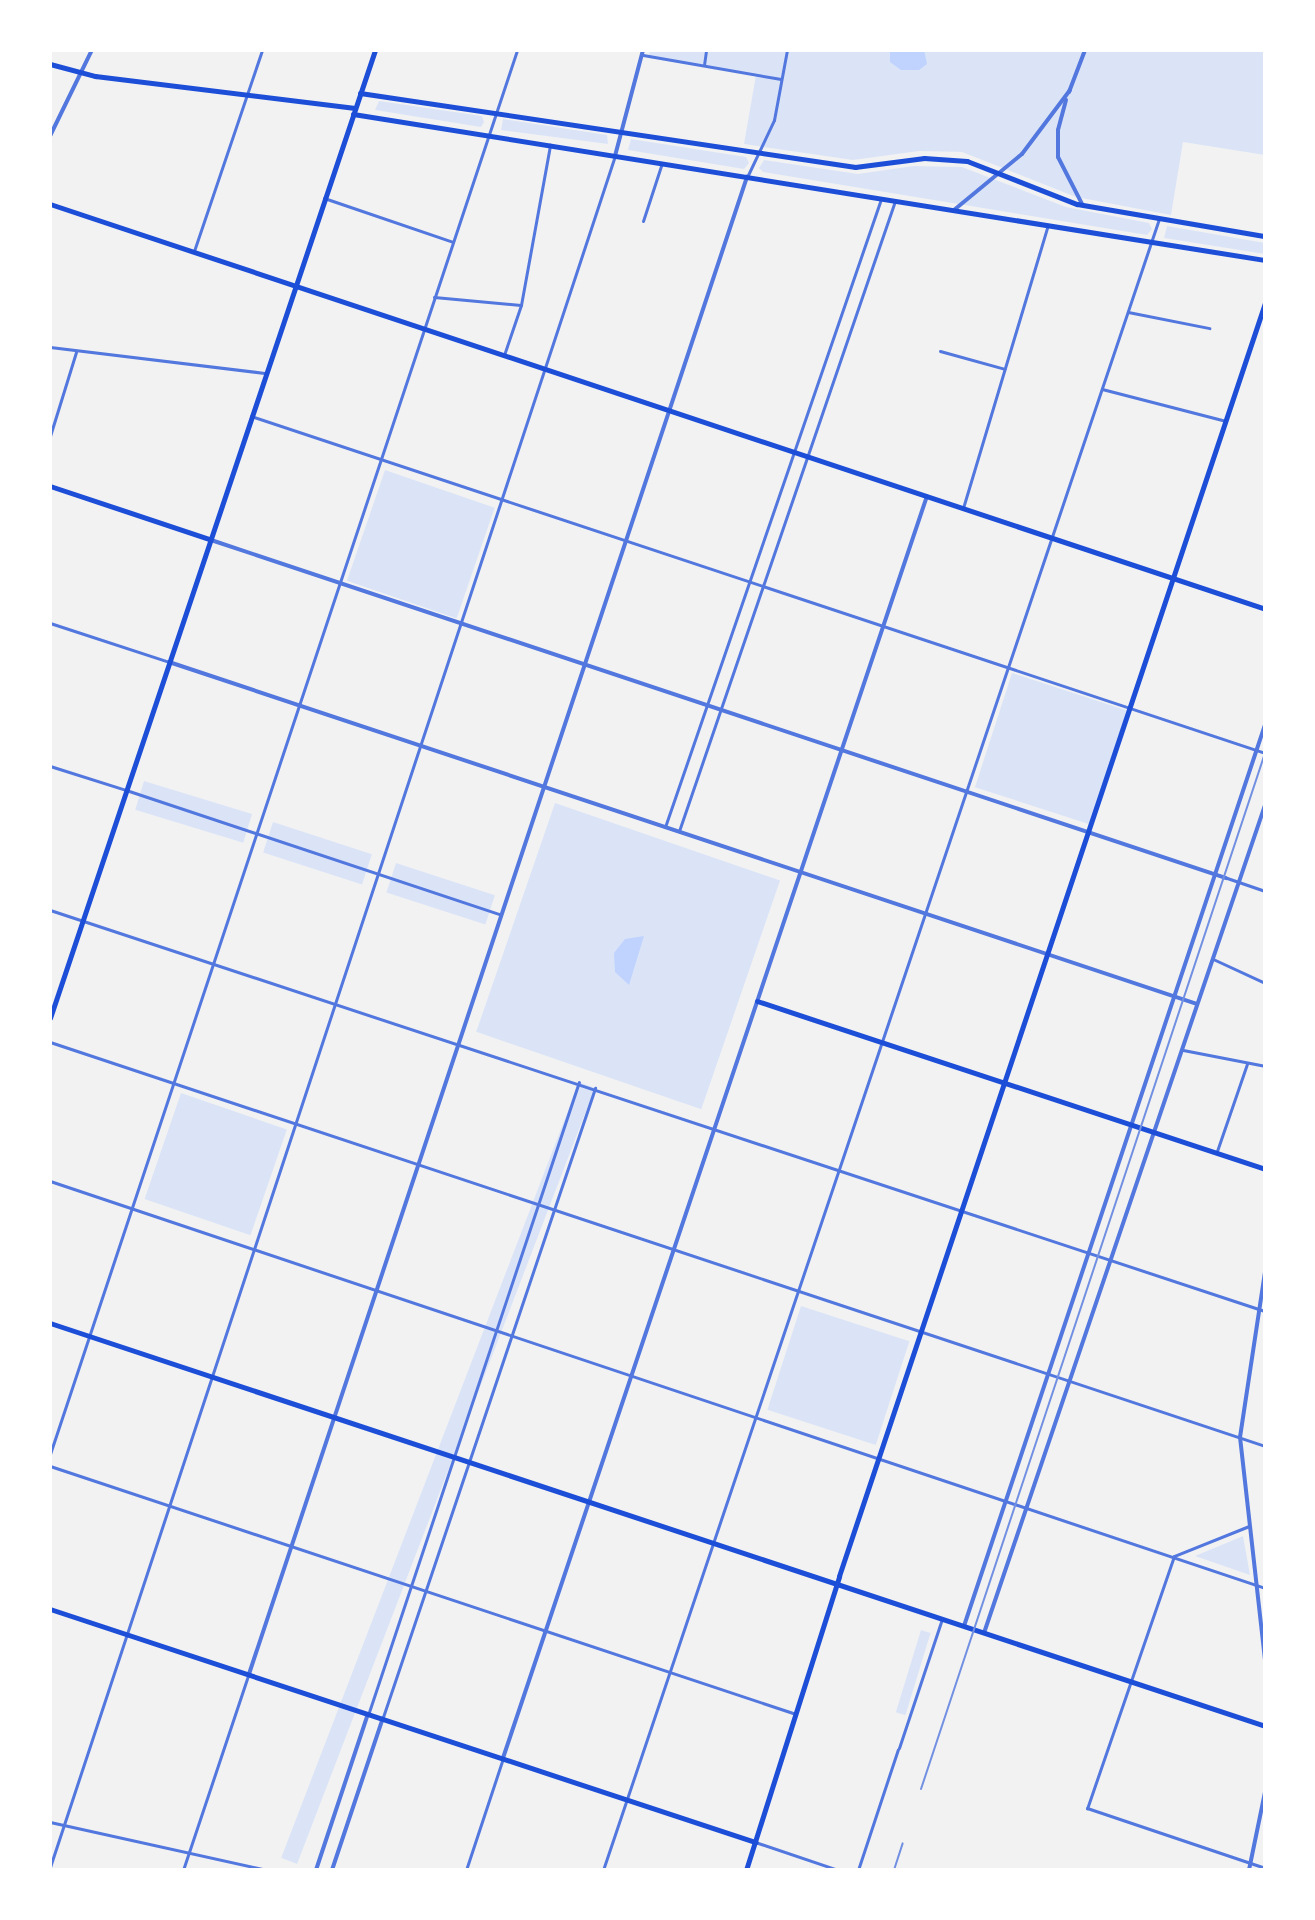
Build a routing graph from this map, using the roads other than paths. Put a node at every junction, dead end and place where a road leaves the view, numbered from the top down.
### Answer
1 (92, 50) edge
2 (262, 50) edge
3 (375, 50) edge
4 (517, 50) edge
5 (706, 50) edge
6 (787, 50) edge
7 (1083, 50) edge
8 (642, 52) edge
9 (50, 64) edge
10 (704, 65) junction
11 (79, 73) junction
12 (781, 79) junction
13 (1070, 90) junction
14 (360, 93) junction
15 (246, 94) junction
16 (354, 111) junction
17 (496, 112) junction
18 (621, 131) junction
19 (50, 136) edge
20 (488, 136) junction
21 (550, 145) junction
22 (760, 152) junction
23 (615, 156) junction
24 (662, 163) junction
25 (747, 177) junction
26 (324, 198) junction
27 (881, 198) junction
28 (895, 201) junction
29 (50, 204) edge
30 (1084, 206) junction
31 (954, 210) junction
32 (1159, 219) junction
33 (643, 221) dead end
34 (1048, 225) junction
35 (1265, 236) edge
36 (453, 242) junction
37 (1152, 242) junction
38 (193, 252) junction
39 (1265, 260) edge
40 (293, 285) junction
41 (434, 297) junction
42 (1265, 303) edge
43 (521, 305) junction
44 (1128, 312) junction
45 (1209, 328) dead end
46 (424, 329) junction
47 (50, 347) edge
48 (77, 350) junction
49 (940, 351) dead end
50 (504, 355) junction
51 (544, 369) junction
52 (1005, 369) junction
53 (264, 373) junction
54 (1102, 389) junction
55 (669, 411) junction
56 (250, 416) junction
57 (1226, 421) junction
58 (50, 436) edge
59 (794, 452) junction
60 (808, 457) junction
61 (380, 459) junction
62 (50, 486) edge
63 (927, 496) junction
64 (501, 499) junction
65 (963, 508) junction
66 (1051, 538) junction
67 (209, 539) junction
68 (626, 541) junction
69 (1173, 578) junction
70 (749, 581) junction
71 (340, 583) junction
72 (763, 586) junction
73 (1265, 609) edge
74 (50, 623) edge
75 (461, 623) junction
76 (883, 626) junction
77 (169, 662) junction
78 (585, 664) junction
79 (1008, 667) junction
80 (299, 705) junction
81 (707, 705) junction
82 (1130, 708) junction
83 (721, 709) junction
84 (1265, 725) edge
85 (420, 745) junction
86 (842, 750) junction
87 (1257, 750) junction
88 (1265, 753) edge
89 (50, 766) edge
90 (544, 787) junction
91 (126, 790) junction
92 (966, 791) junction
93 (1265, 805) edge
94 (665, 827) junction
95 (679, 831) junction
96 (1089, 832) junction
97 (257, 833) junction
98 (801, 872) junction
99 (1214, 873) junction
100 (378, 874) junction
101 (1226, 878) joint
102 (1239, 882) junction
103 (1265, 891) edge
104 (50, 910) edge
105 (925, 913) junction
106 (501, 915) junction
107 (84, 917) junction
108 (1048, 954) junction
109 (1213, 959) junction
110 (215, 961) junction
111 (1265, 983) edge
112 (1174, 996) junction
113 (336, 1001) junction
114 (757, 1001) junction
115 (1197, 1004) junction
116 (50, 1018) edge
117 (50, 1042) edge
118 (459, 1042) junction
119 (881, 1042) junction
120 (1182, 1049) junction
121 (1247, 1064) junction
122 (1265, 1066) edge
123 (579, 1082) junction
124 (1005, 1083) junction
125 (174, 1084) junction
126 (595, 1088) junction
127 (295, 1124) junction
128 (1131, 1125) junction
129 (715, 1128) junction
130 (1154, 1132) junction
131 (1217, 1153) junction
132 (418, 1165) junction
133 (838, 1169) junction
134 (1265, 1169) edge
135 (50, 1181) edge
136 (538, 1205) junction
137 (132, 1208) junction
138 (554, 1210) junction
139 (962, 1210) junction
140 (254, 1249) junction
141 (674, 1250) junction
142 (1089, 1252) junction
143 (1111, 1260) junction
144 (1265, 1272) edge
145 (376, 1289) junction
146 (797, 1291) junction
147 (1258, 1309) junction
148 (1265, 1311) edge
149 (50, 1323) edge
150 (496, 1329) junction
151 (921, 1333) junction
152 (512, 1334) junction
153 (88, 1335) junction
154 (632, 1375) junction
155 (1048, 1375) junction
156 (212, 1377) junction
157 (1070, 1382) junction
158 (755, 1415) junction
159 (334, 1417) junction
160 (1240, 1437) junction
161 (1265, 1446) edge
162 (50, 1454) edge
163 (454, 1457) junction
164 (880, 1457) junction
165 (469, 1462) junction
166 (50, 1466) edge
167 (1007, 1499) junction
168 (589, 1502) junction
169 (170, 1506) junction
170 (1028, 1506) junction
171 (1250, 1526) junction
172 (712, 1542) junction
173 (290, 1546) junction
174 (1173, 1557) junction
175 (837, 1584) junction
176 (411, 1586) junction
177 (1262, 1588) edge
178 (425, 1591) junction
179 (50, 1609) edge
180 (942, 1619) junction
181 (964, 1626) junction
182 (546, 1631) junction
183 (984, 1633) junction
184 (128, 1635) junction
185 (1265, 1660) edge
186 (669, 1672) junction
187 (249, 1674) junction
188 (1129, 1681) junction
189 (368, 1714) junction
190 (796, 1714) junction
191 (383, 1718) junction
192 (1265, 1726) edge
193 (503, 1758) junction
194 (1265, 1792) edge
195 (627, 1799) junction
196 (50, 1822) edge
197 (64, 1825) junction
198 (755, 1842) junction
199 (189, 1853) junction
200 (1250, 1863) junction
201 (50, 1867) edge
202 (1265, 1868) edge
203 (183, 1870) edge
204 (267, 1870) edge
205 (316, 1870) edge
206 (332, 1870) edge
207 (466, 1870) edge
208 (603, 1870) edge
209 (746, 1870) edge
210 (838, 1870) edge
211 (858, 1870) edge
212 (1249, 1870) edge

1 - 11 street
2 - 15 street
3 - 14 main road
4 - 17 street
5 - 10 street
6 - 12 street
7 - 13 street
8 - 10 street
8 - 18 street
9 - 11 main road
10 - 12 street
11 - 15 main road
11 - 19 street
12 - 22 street
13 - 30 street
13 - 31 street
14 - 16 main road
14 - 17 main road
15 - 16 main road
15 - 38 street
16 - 20 main road
16 - 26 main road
17 - 18 main road
17 - 20 street
18 - 22 main road
18 - 23 street
20 - 21 main road
20 - 36 street
21 - 23 main road
21 - 43 street
22 - 25 street
22 - 30 main road
23 - 24 main road
23 - 51 street
24 - 25 main road
24 - 33 street
25 - 27 main road
25 - 55 street
26 - 36 street
26 - 40 main road
27 - 28 main road
27 - 59 street
28 - 31 main road
28 - 60 street
29 - 38 main road
30 - 32 main road
31 - 34 main road
32 - 35 main road
32 - 37 street
34 - 37 main road
34 - 52 street
36 - 41 street
37 - 39 main road
37 - 44 street
38 - 40 main road
40 - 46 main road
40 - 53 main road
41 - 43 street
41 - 46 street
42 - 57 main road
43 - 50 street
44 - 45 street
44 - 54 street
46 - 50 main road
46 - 61 street
47 - 48 street
48 - 53 street
48 - 58 street
49 - 52 street
50 - 51 main road
51 - 55 main road
51 - 64 street
52 - 65 street
53 - 56 main road
54 - 57 street
54 - 66 street
55 - 59 main road
55 - 68 street
56 - 61 street
56 - 67 main road
57 - 69 main road
59 - 60 main road
59 - 70 street
60 - 63 main road
60 - 72 street
61 - 64 street
61 - 71 street
62 - 67 main road
63 - 65 main road
63 - 76 street
64 - 68 street
64 - 75 street
65 - 66 main road
66 - 69 main road
66 - 79 street
67 - 71 street
67 - 77 main road
68 - 70 street
68 - 78 street
69 - 73 main road
69 - 82 main road
70 - 72 street
70 - 81 street
71 - 75 street
71 - 80 street
72 - 76 street
72 - 83 street
74 - 77 street
75 - 78 street
75 - 85 street
76 - 79 street
76 - 86 street
77 - 80 street
77 - 91 main road
78 - 81 street
78 - 90 street
79 - 82 street
79 - 92 street
80 - 85 street
80 - 97 street
81 - 83 street
81 - 94 street
82 - 87 street
82 - 96 main road
83 - 86 street
83 - 95 street
84 - 87 street
85 - 90 street
85 - 100 street
86 - 92 street
86 - 98 street
87 - 88 street
87 - 99 street
89 - 91 street
90 - 94 street
90 - 106 street
91 - 97 street
91 - 107 main road
92 - 96 street
92 - 105 street
93 - 102 street
94 - 95 street
95 - 98 street
96 - 99 street
96 - 108 main road
97 - 100 street
97 - 110 street
98 - 105 street
98 - 114 street
99 - 101 street
99 - 112 street
100 - 106 street
100 - 113 street
101 - 102 street
102 - 103 street
102 - 109 street
104 - 107 street
105 - 108 street
105 - 119 street
106 - 118 street
107 - 110 street
107 - 116 main road
108 - 112 street
108 - 124 main road
109 - 111 street
109 - 115 street
110 - 113 street
110 - 125 street
112 - 115 street
112 - 128 street
113 - 118 street
113 - 127 street
114 - 119 main road
114 - 129 street
115 - 120 street
117 - 125 street
118 - 123 street
118 - 132 street
119 - 124 main road
119 - 133 street
120 - 121 street
120 - 130 street
121 - 122 street
121 - 131 street
123 - 126 street
123 - 136 street
124 - 128 main road
124 - 139 main road
125 - 127 street
125 - 137 street
126 - 129 street
126 - 138 street
127 - 132 street
127 - 140 street
128 - 130 main road
128 - 142 street
129 - 133 street
129 - 141 street
130 - 131 main road
130 - 143 street
131 - 134 main road
132 - 136 street
132 - 145 street
133 - 139 street
133 - 146 street
135 - 137 street
136 - 138 street
136 - 150 street
137 - 140 street
137 - 153 street
138 - 141 street
138 - 152 street
139 - 142 street
139 - 151 main road
140 - 145 street
140 - 156 street
141 - 146 street
141 - 154 street
142 - 143 street
142 - 155 street
143 - 147 street
143 - 157 street
144 - 147 street
145 - 150 street
145 - 159 street
146 - 151 street
146 - 158 street
147 - 148 street
147 - 160 street
149 - 153 main road
150 - 152 street
150 - 163 street
151 - 155 street
151 - 164 main road
152 - 154 street
152 - 165 street
153 - 156 main road
153 - 162 street
154 - 158 street
154 - 168 street
155 - 157 street
155 - 167 street
156 - 159 main road
156 - 169 street
157 - 160 street
157 - 170 street
158 - 164 street
158 - 172 street
159 - 163 main road
159 - 173 street
160 - 161 street
160 - 171 street
163 - 165 main road
163 - 176 street
164 - 167 street
164 - 175 main road
165 - 168 main road
165 - 178 street
166 - 169 street
167 - 170 street
167 - 181 street
168 - 172 main road
168 - 182 street
169 - 173 street
169 - 184 street
170 - 174 street
170 - 183 street
171 - 174 street
171 - 177 street
172 - 175 main road
172 - 186 street
173 - 176 street
173 - 187 street
174 - 177 street
174 - 188 street
175 - 180 main road
175 - 190 main road
176 - 178 street
176 - 189 street
177 - 185 street
178 - 182 street
178 - 191 street
179 - 184 main road
180 - 181 main road
180 - 211 street
181 - 183 main road
182 - 186 street
182 - 193 street
183 - 188 main road
184 - 187 main road
184 - 197 street
186 - 190 street
186 - 195 street
187 - 189 main road
187 - 199 street
188 - 192 main road
188 - 200 street
189 - 191 main road
189 - 205 street
190 - 198 main road
191 - 193 main road
191 - 206 street
193 - 195 main road
193 - 207 street
194 - 200 street
195 - 198 main road
195 - 208 street
196 - 197 street
197 - 199 street
197 - 201 street
198 - 209 main road
198 - 210 street
199 - 203 street
199 - 204 street
200 - 202 street
200 - 212 street

